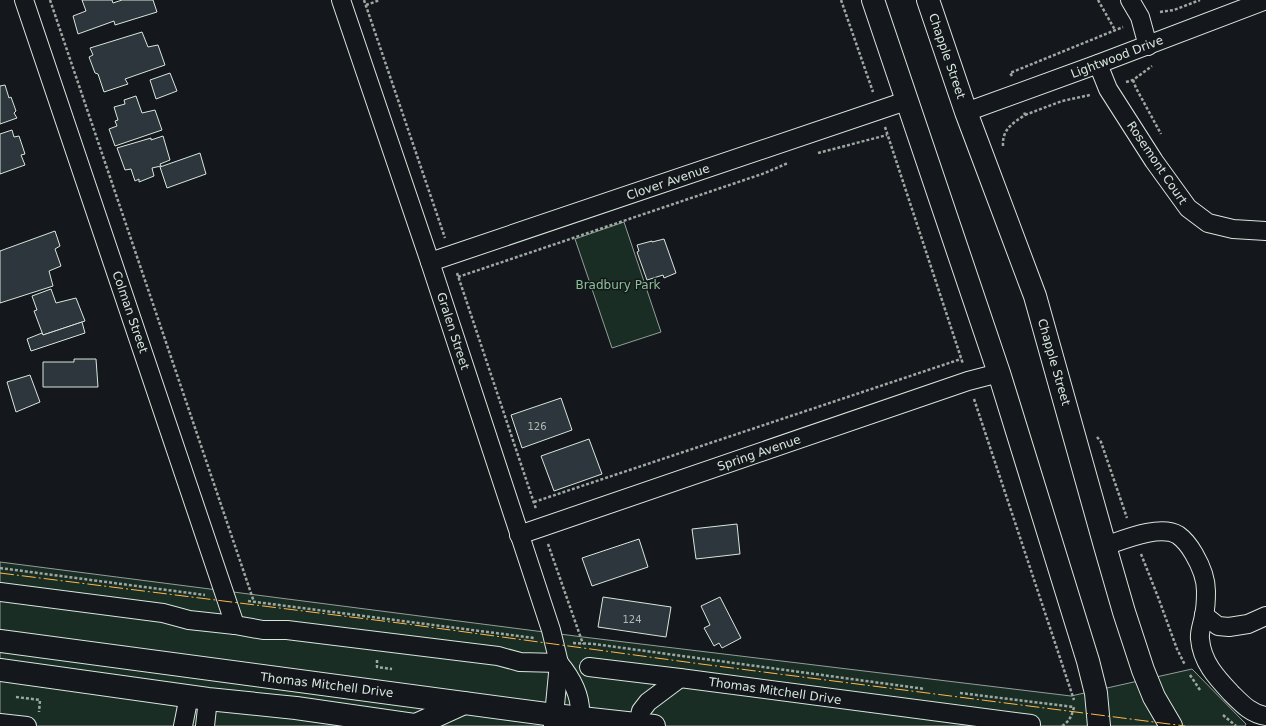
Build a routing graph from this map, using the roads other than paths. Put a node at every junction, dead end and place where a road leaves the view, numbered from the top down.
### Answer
1 (24, 0) edge
2 (341, 0) edge
3 (873, 0) edge
4 (928, 0) edge
5 (1130, 0) edge
6 (1266, 0) edge
7 (1148, 46) junction
8 (1098, 64) junction
9 (906, 101) junction
10 (966, 112) junction
11 (1266, 231) edge
12 (430, 262) junction
13 (998, 373) junction
14 (519, 535) junction
15 (1105, 546) junction
16 (5, 595) edge
17 (1204, 615) junction
18 (1266, 616) edge
19 (234, 625) junction
20 (0, 642) edge
21 (559, 663) junction
22 (589, 668) dead end
23 (202, 669) junction
24 (0, 670) edge
25 (680, 678) junction
26 (198, 698) junction
27 (464, 703) junction
28 (961, 715) junction
29 (1266, 716) edge
30 (33, 720) edge
31 (553, 720) edge
32 (579, 722) edge
33 (0, 723) edge
34 (1032, 724) dead end
35 (644, 725) edge
36 (183, 726) edge
37 (205, 726) edge
38 (417, 726) edge
39 (980, 726) edge
40 (1098, 726) edge
41 (1170, 726) edge

1 - 19 street, Colman Street
2 - 12 street, Gralen Street
3 - 9 street
4 - 10 street, Chapple Street
5 - 7 street
6 - 7 street, Lightwood Drive
7 - 8 street, Lightwood Drive
8 - 10 street, Lightwood Drive
8 - 11 street, Rosemont Court
9 - 12 street, Clover Avenue
9 - 13 street
10 - 15 street, Chapple Street
12 - 14 street, Gralen Street
13 - 14 street, Spring Avenue
13 - 40 street
14 - 21 street, Gralen Street
15 - 17 street
15 - 41 street, Chapple Street
16 - 19 street
17 - 18 street
17 - 29 street
19 - 21 street
20 - 23 street, Thomas Mitchell Drive
21 - 31 street, Gralen Street
21 - 32 street, Gralen Street
22 - 25 street, Thomas Mitchell Drive
23 - 26 street
23 - 27 street, Thomas Mitchell Drive
24 - 26 street
25 - 28 street, Thomas Mitchell Drive
25 - 35 street
26 - 36 street
26 - 37 street
26 - 38 street
27 - 31 street, Thomas Mitchell Drive
27 - 38 street
28 - 34 street, Thomas Mitchell Drive
28 - 39 street, Thomas Mitchell Drive
30 - 33 street
31 - 32 street, Thomas Mitchell Drive
32 - 35 street, Thomas Mitchell Drive

